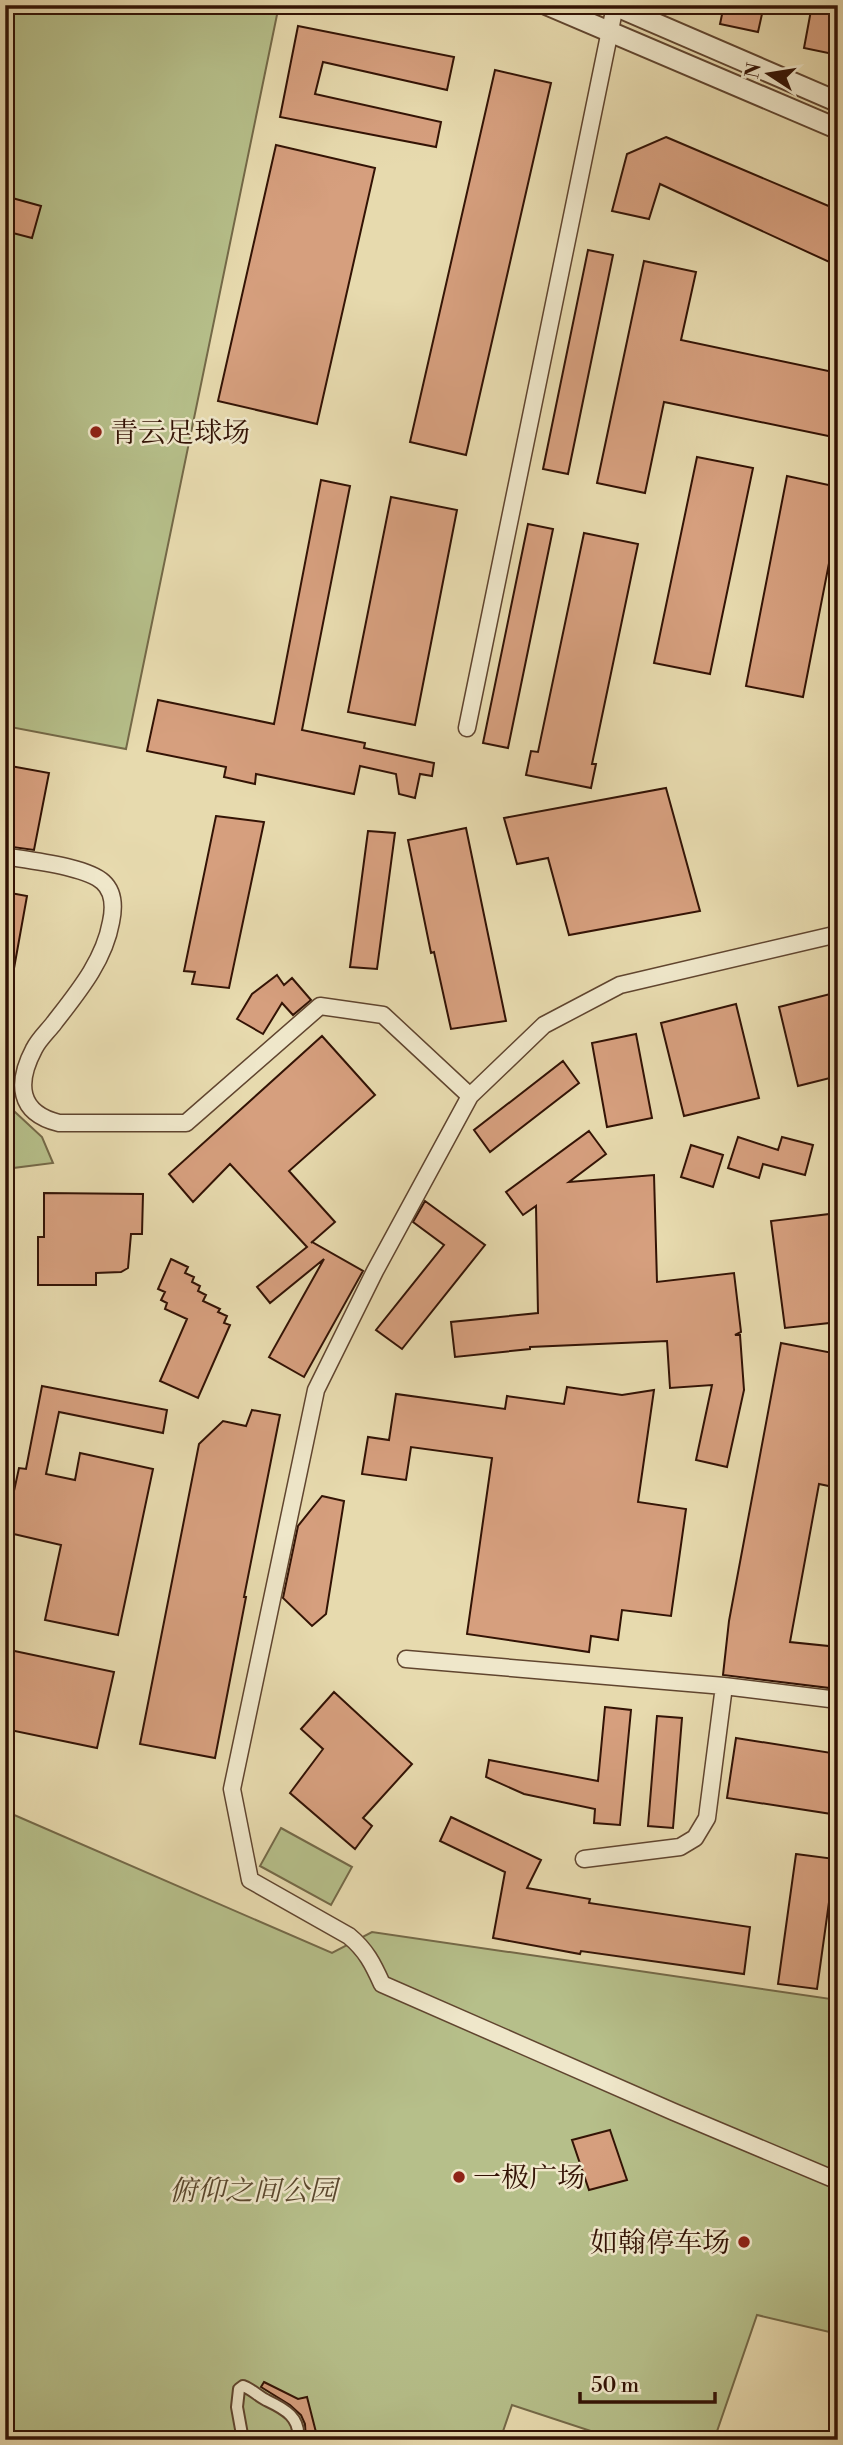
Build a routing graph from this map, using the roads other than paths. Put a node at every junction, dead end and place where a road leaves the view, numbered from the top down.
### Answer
1 (547, 5) edge
2 (614, 6) edge
3 (610, 32) junction
4 (838, 102) edge
5 (838, 129) edge
6 (467, 728) dead end
7 (5, 856) edge
8 (838, 934) edge
9 (470, 1096) junction
10 (406, 1659) dead end
11 (724, 1686) junction
12 (838, 1700) edge
13 (584, 1859) dead end
14 (838, 2181) edge
15 (243, 2440) edge
16 (298, 2440) edge

1 - 3 street
2 - 3 street
2 - 4 street
3 - 5 street
3 - 6 street
7 - 9 street
8 - 9 street
9 - 14 street
10 - 11 street
11 - 12 street
11 - 13 street
15 - 16 street

